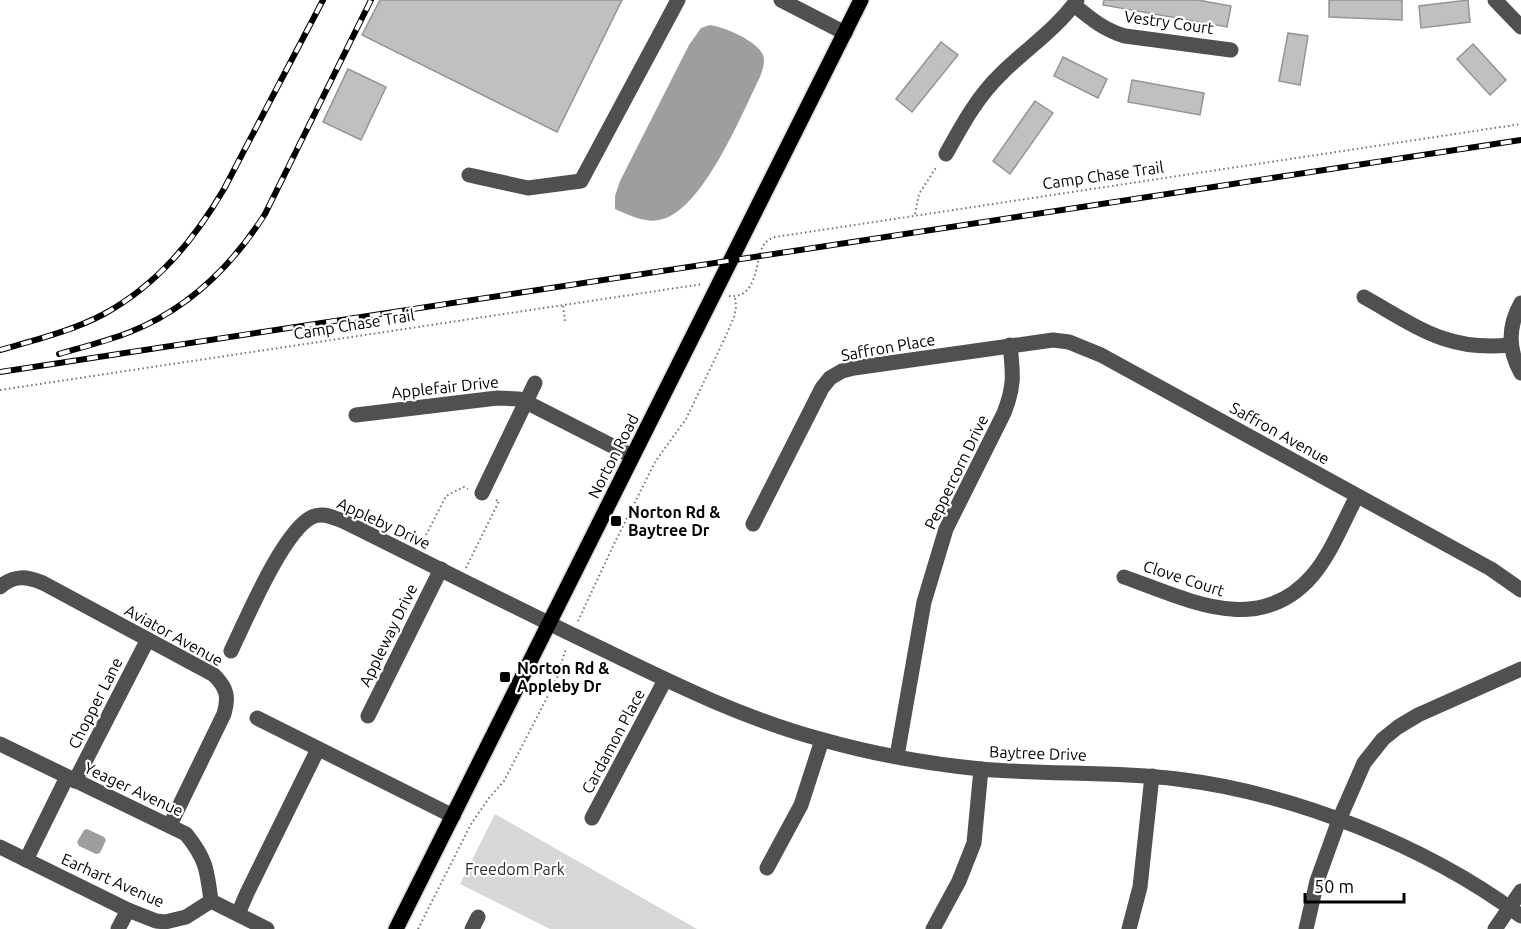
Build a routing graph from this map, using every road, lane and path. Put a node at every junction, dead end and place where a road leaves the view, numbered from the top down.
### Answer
1 (678, 0) edge
2 (781, 0) edge
3 (861, 0) edge
4 (1495, 0) edge
5 (1076, 2) edge
6 (1521, 27) edge
7 (845, 33) junction
8 (1231, 50) dead end
9 (1521, 124) edge
10 (946, 154) joint
11 (469, 175) dead end
12 (914, 215) junction
13 (710, 286) dead end
14 (724, 294) dead end
15 (735, 297) junction
16 (1364, 297) dead end
17 (1521, 303) edge
18 (563, 305) junction
19 (565, 321) dead end
20 (1010, 345) junction
21 (1510, 345) junction
22 (1521, 373) edge
23 (535, 383) dead end
24 (0, 390) edge
25 (526, 402) junction
26 (357, 416) dead end
27 (633, 456) junction
28 (464, 487) dead end
29 (482, 493) dead end
30 (1357, 496) junction
31 (499, 501) dead end
32 (753, 524) dead end
33 (424, 539) dead end
34 (441, 569) junction
35 (1124, 577) dead end
36 (461, 579) junction
37 (0, 587) edge
38 (1521, 590) edge
39 (550, 624) junction
40 (572, 635) junction
41 (147, 641) junction
42 (231, 651) dead end
43 (1521, 669) edge
44 (665, 680) junction
45 (368, 716) dead end
46 (257, 718) dead end
47 (822, 740) junction
48 (0, 744) edge
49 (318, 749) junction
50 (897, 756) junction
51 (981, 769) junction
52 (1152, 776) junction
53 (71, 779) junction
54 (453, 816) junction
55 (592, 818) dead end
56 (1339, 820) junction
57 (170, 825) junction
58 (0, 848) edge
59 (26, 860) junction
60 (767, 868) dead end
61 (1521, 891) edge
62 (211, 901) junction
63 (128, 910) junction
64 (1515, 911) edge
65 (238, 914) junction
66 (118, 929) edge
67 (267, 929) edge
68 (396, 929) edge
69 (418, 929) edge
70 (933, 929) edge
71 (1129, 929) edge
72 (1306, 929) edge
73 (1495, 929) edge

1 - 11 street
2 - 7 street
3 - 7 main road, Norton Road
4 - 6 street
5 - 8 street, Vestry Court
5 - 10 street
7 - 27 main road, Norton Road
9 - 12 path, Camp Chase Trail
10 - 12 path
12 - 15 path, Camp Chase Trail
13 - 18 path, Camp Chase Trail
14 - 15 path
15 - 40 path
16 - 21 street
17 - 21 street
18 - 19 path
18 - 24 path, Camp Chase Trail
20 - 30 street, Saffron Avenue
20 - 32 street, Saffron Place
20 - 50 street, Peppercorn Drive
21 - 22 street
23 - 25 street
25 - 26 street, Applefair Drive
25 - 27 street, Applefair Drive
25 - 29 street
27 - 39 main road, Norton Road
28 - 33 path
30 - 35 street, Clove Court
30 - 38 street, Saffron Avenue
31 - 36 path
34 - 36 street, Appleby Drive
34 - 42 street, Appleby Drive
34 - 45 street, Appleway Drive
36 - 39 street, Appleby Drive
37 - 41 street, Aviator Avenue
39 - 40 street, Baytree Drive
39 - 54 main road, Norton Road
40 - 44 street, Baytree Drive
40 - 69 path
41 - 53 street, Chopper Lane
41 - 57 street, Aviator Avenue
43 - 56 street
44 - 47 street, Baytree Drive
44 - 55 street, Cardamon Place
46 - 49 street
47 - 50 street, Baytree Drive
47 - 60 street
48 - 53 street, Yeager Avenue
49 - 54 street
49 - 65 street
50 - 51 street, Baytree Drive
51 - 52 street, Baytree Drive
51 - 70 street
52 - 56 street, Baytree Drive
52 - 71 street
53 - 57 street, Yeager Avenue
53 - 59 street, Chopper Lane
54 - 68 main road, Norton Road
56 - 64 street, Baytree Drive
56 - 72 street
57 - 62 street, Yeager Avenue
58 - 59 street, Earhart Avenue
59 - 63 street, Earhart Avenue
61 - 64 street
62 - 63 street, Earhart Avenue
62 - 65 street
63 - 66 street
64 - 73 street
65 - 67 street

